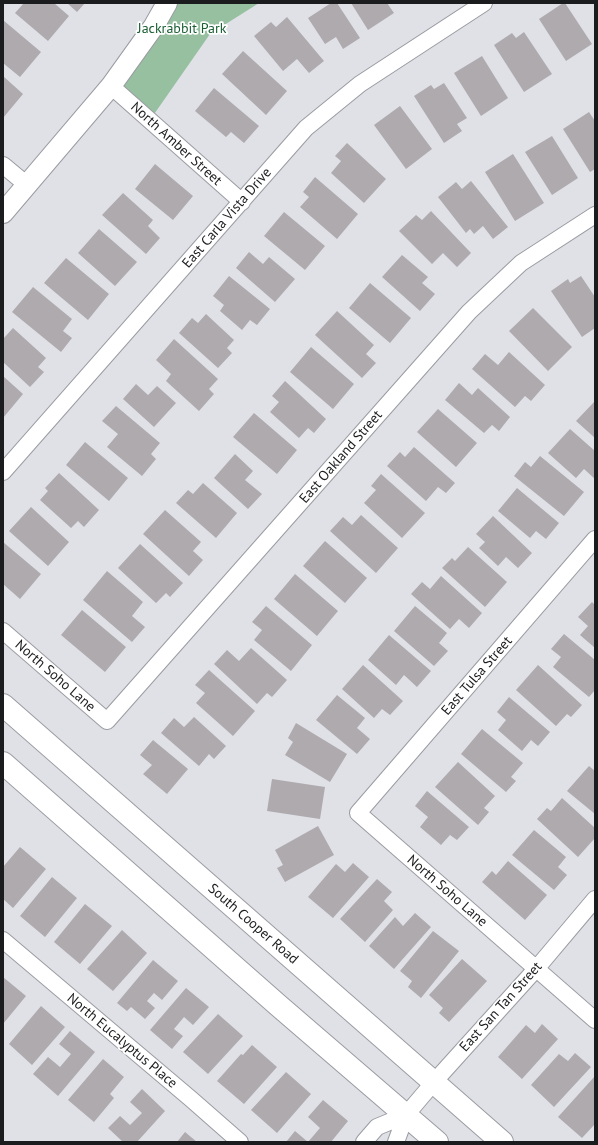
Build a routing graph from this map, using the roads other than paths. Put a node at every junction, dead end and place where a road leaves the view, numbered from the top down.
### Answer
1 (167, 3) edge
2 (484, 3) edge
3 (111, 86) junction
4 (3, 165) edge
5 (27, 185) junction
6 (242, 202) junction
7 (3, 213) edge
8 (595, 215) edge
9 (3, 472) edge
10 (595, 539) edge
11 (3, 631) edge
12 (3, 705) edge
13 (107, 721) joint
14 (3, 763) edge
15 (358, 813) joint
16 (595, 899) edge
17 (3, 940) edge
18 (536, 969) junction
19 (595, 1020) edge
20 (434, 1082) junction
21 (406, 1115) junction
22 (240, 1142) edge
23 (364, 1142) edge
24 (396, 1142) edge
25 (437, 1142) edge
26 (502, 1142) edge

1 - 3 street
2 - 6 street, East Carla Vista Drive
3 - 5 street
3 - 6 street, North Amber Street
4 - 5 street
5 - 7 street
6 - 9 street, East Carla Vista Drive
8 - 13 street, East Oakland Street
10 - 15 street, East Tulsa Street
11 - 13 street, North Soho Lane
12 - 20 main road, South Cooper Road
14 - 21 main road
15 - 18 street, North Soho Lane
16 - 18 street, East San Tan Street
17 - 22 street, North Eucalyptus Place
18 - 19 street, North Soho Lane
18 - 20 street, East San Tan Street
20 - 21 street, East San Tan Street
20 - 26 main road, South Cooper Road
21 - 23 street, East San Tan Street
21 - 24 street, East San Tan Street
21 - 25 main road

